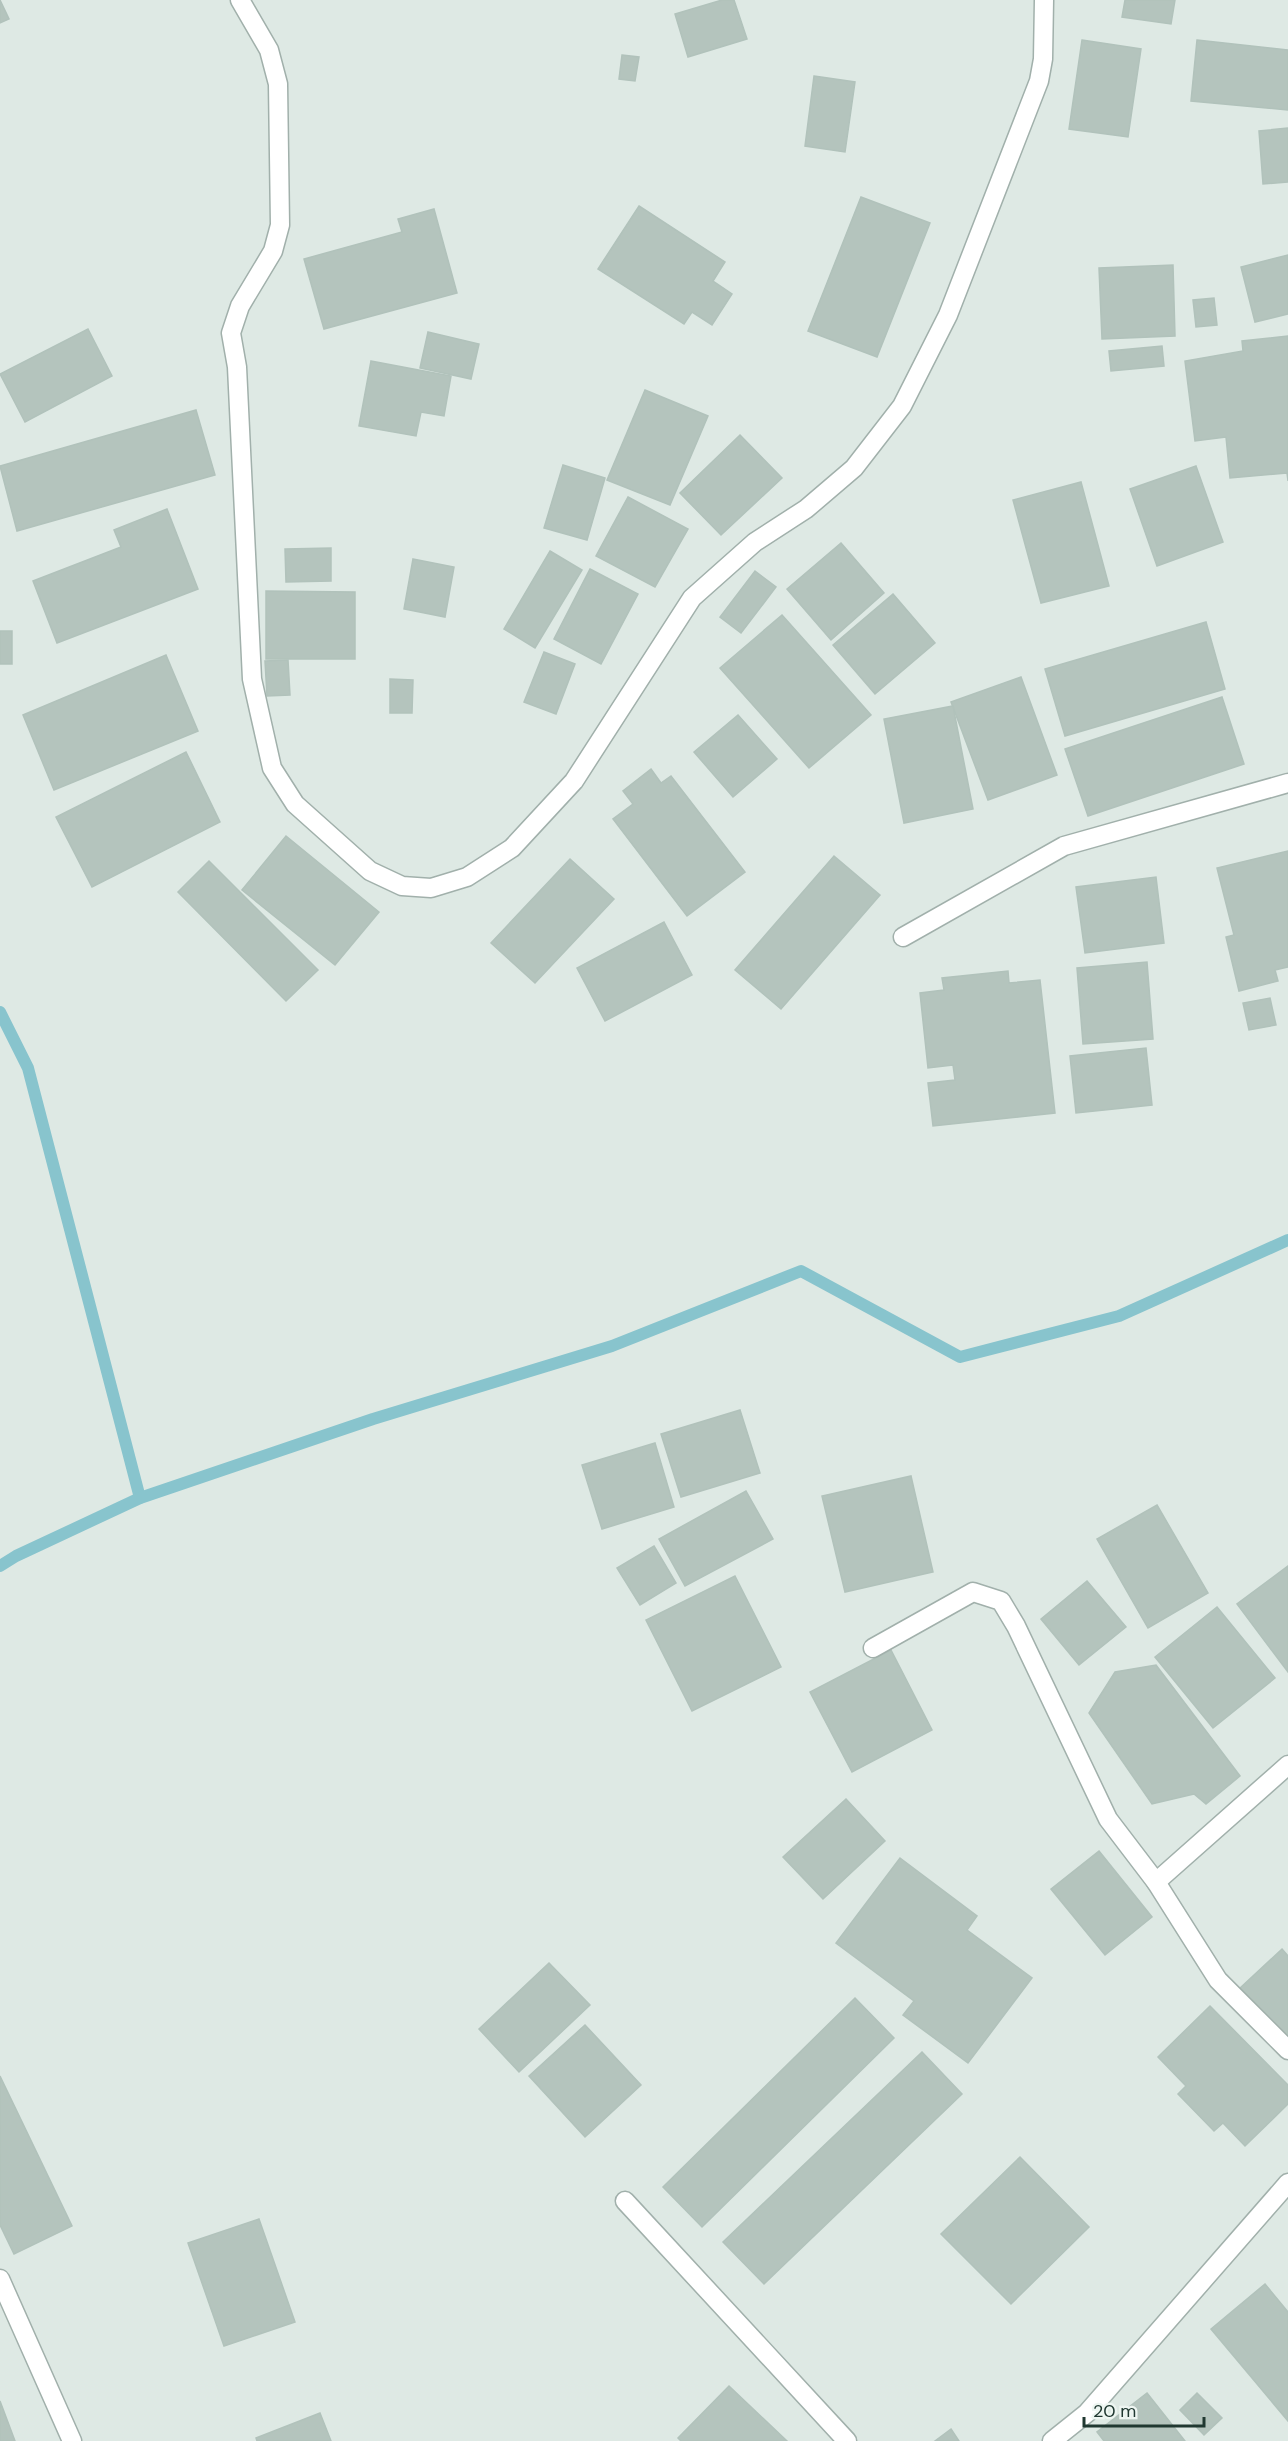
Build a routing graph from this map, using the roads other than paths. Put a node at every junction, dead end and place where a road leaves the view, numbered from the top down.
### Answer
1 (240, 0) edge
2 (1044, 0) edge
3 (1288, 783) edge
4 (903, 937) dead end
5 (873, 1648) dead end
6 (1288, 1765) edge
7 (1156, 1882) junction
8 (1288, 2050) edge
9 (1288, 2183) edge
10 (625, 2201) dead end
11 (0, 2279) edge
12 (72, 2441) edge
13 (847, 2441) edge
14 (1052, 2441) edge

1 - 2 street
3 - 4 street
5 - 7 street
6 - 7 street
7 - 8 street
9 - 14 street
10 - 13 street
11 - 12 street

